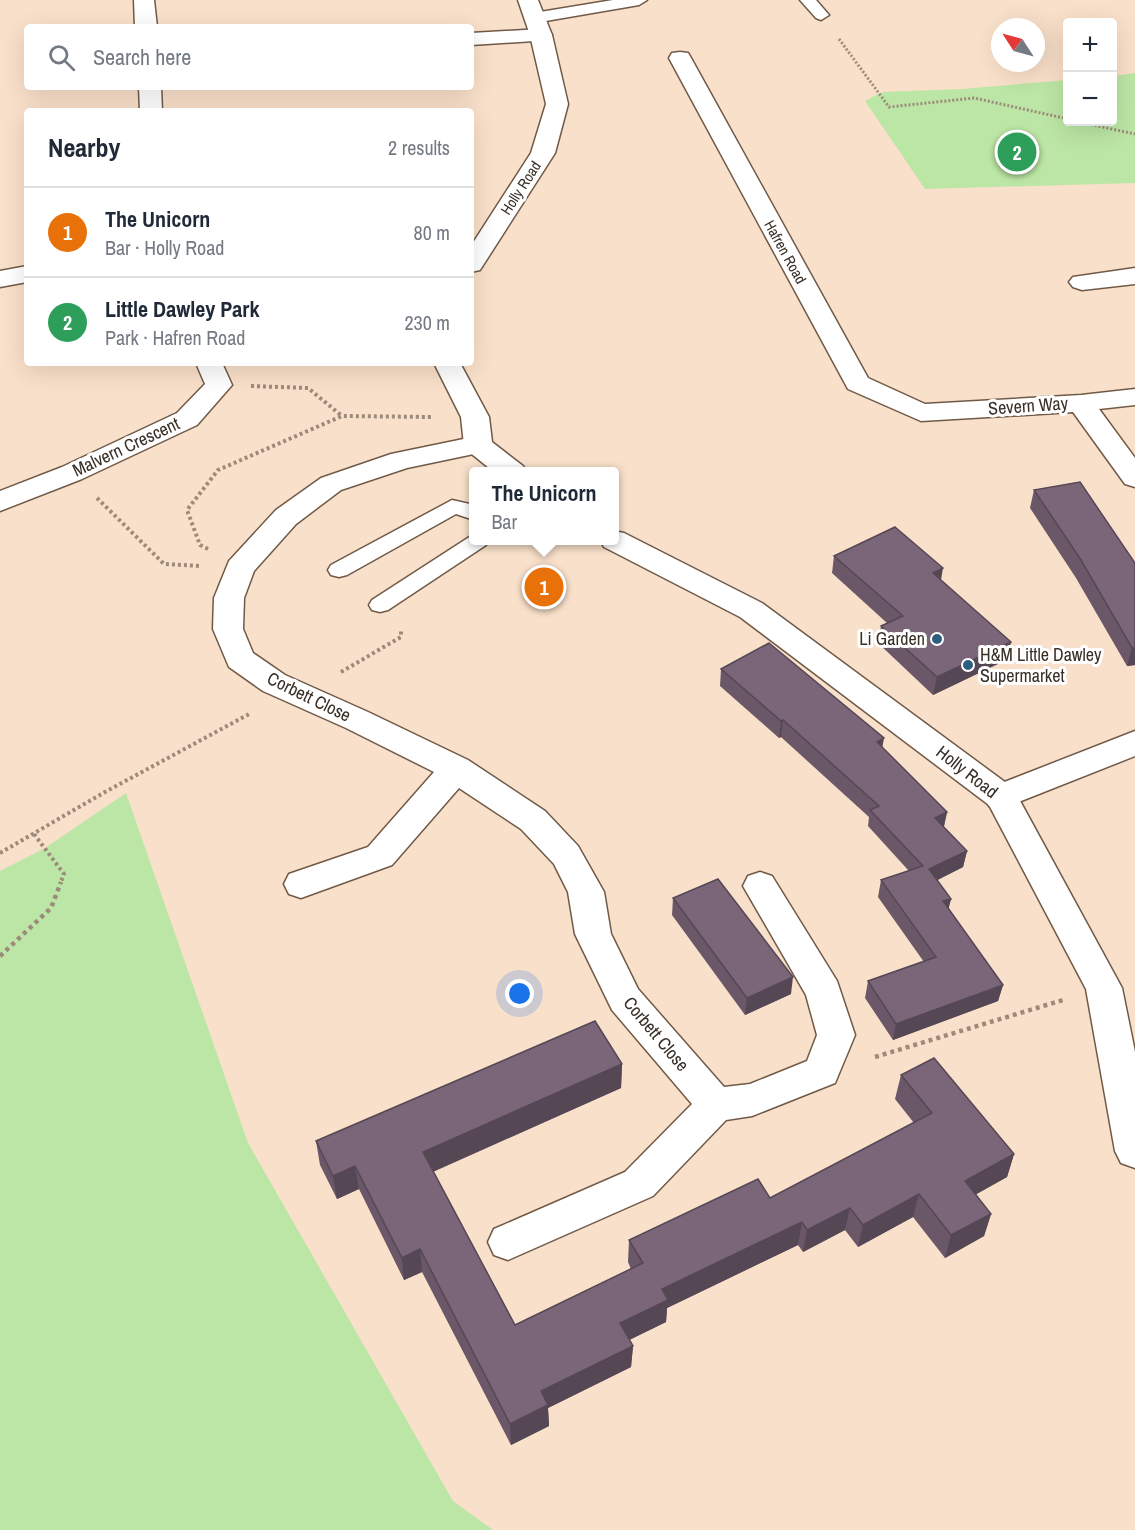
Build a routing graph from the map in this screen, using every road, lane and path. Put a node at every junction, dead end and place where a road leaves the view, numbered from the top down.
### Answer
1 (144, 0) edge
2 (639, 0) edge
3 (808, 0) edge
4 (820, 15) joint
5 (534, 18) edge
6 (146, 24) edge
7 (474, 38) edge
8 (680, 58) dead end
9 (150, 90) edge
10 (151, 108) edge
11 (1063, 118) edge
12 (1098, 126) edge
13 (1135, 134) edge
14 (474, 260) edge
15 (24, 275) edge
16 (1135, 276) edge
17 (0, 279) edge
18 (1082, 282) dead end
19 (448, 366) edge
20 (214, 374) edge
21 (1135, 397) edge
22 (1082, 403) junction
23 (921, 413) joint
24 (342, 416) junction
25 (477, 431) junction
26 (509, 467) edge
27 (72, 473) junction
28 (1135, 478) edge
29 (0, 502) edge
30 (469, 511) edge
31 (619, 543) edge
32 (470, 545) edge
33 (240, 568) junction
34 (339, 570) dead end
35 (380, 605) joint
36 (296, 693) junction
37 (1135, 743) edge
38 (456, 769) junction
39 (1001, 797) junction
40 (34, 834) junction
41 (0, 854) edge
42 (301, 884) dead end
43 (760, 886) dead end
44 (0, 956) edge
45 (1104, 988) junction
46 (822, 1072) junction
47 (716, 1105) junction
48 (1135, 1151) edge
49 (508, 1242) dead end

1 - 6 street
2 - 5 lane
3 - 4 lane
4 - 11 path
5 - 7 street
5 - 14 street, Holly Road
8 - 23 street, Hafren Road
9 - 10 street
12 - 13 path
15 - 17 street
16 - 18 street
19 - 25 street
20 - 24 path
20 - 27 street, Malvern Crescent
21 - 22 street, Severn Way
22 - 23 street, Severn Way
22 - 28 street
24 - 25 path
24 - 33 path
25 - 26 street
25 - 33 street, Corbett Close
27 - 29 street, Malvern Crescent
27 - 33 path
30 - 34 lane
31 - 39 street, Holly Road
32 - 35 lane
33 - 36 street, Corbett Close
35 - 36 path
36 - 38 street, Corbett Close
36 - 40 path
37 - 39 street
38 - 42 street
38 - 47 street, Corbett Close
39 - 45 street, Holly Road
40 - 41 path
40 - 44 path
43 - 46 street
45 - 46 path
45 - 48 street, Holly Road
46 - 47 street
47 - 49 street

